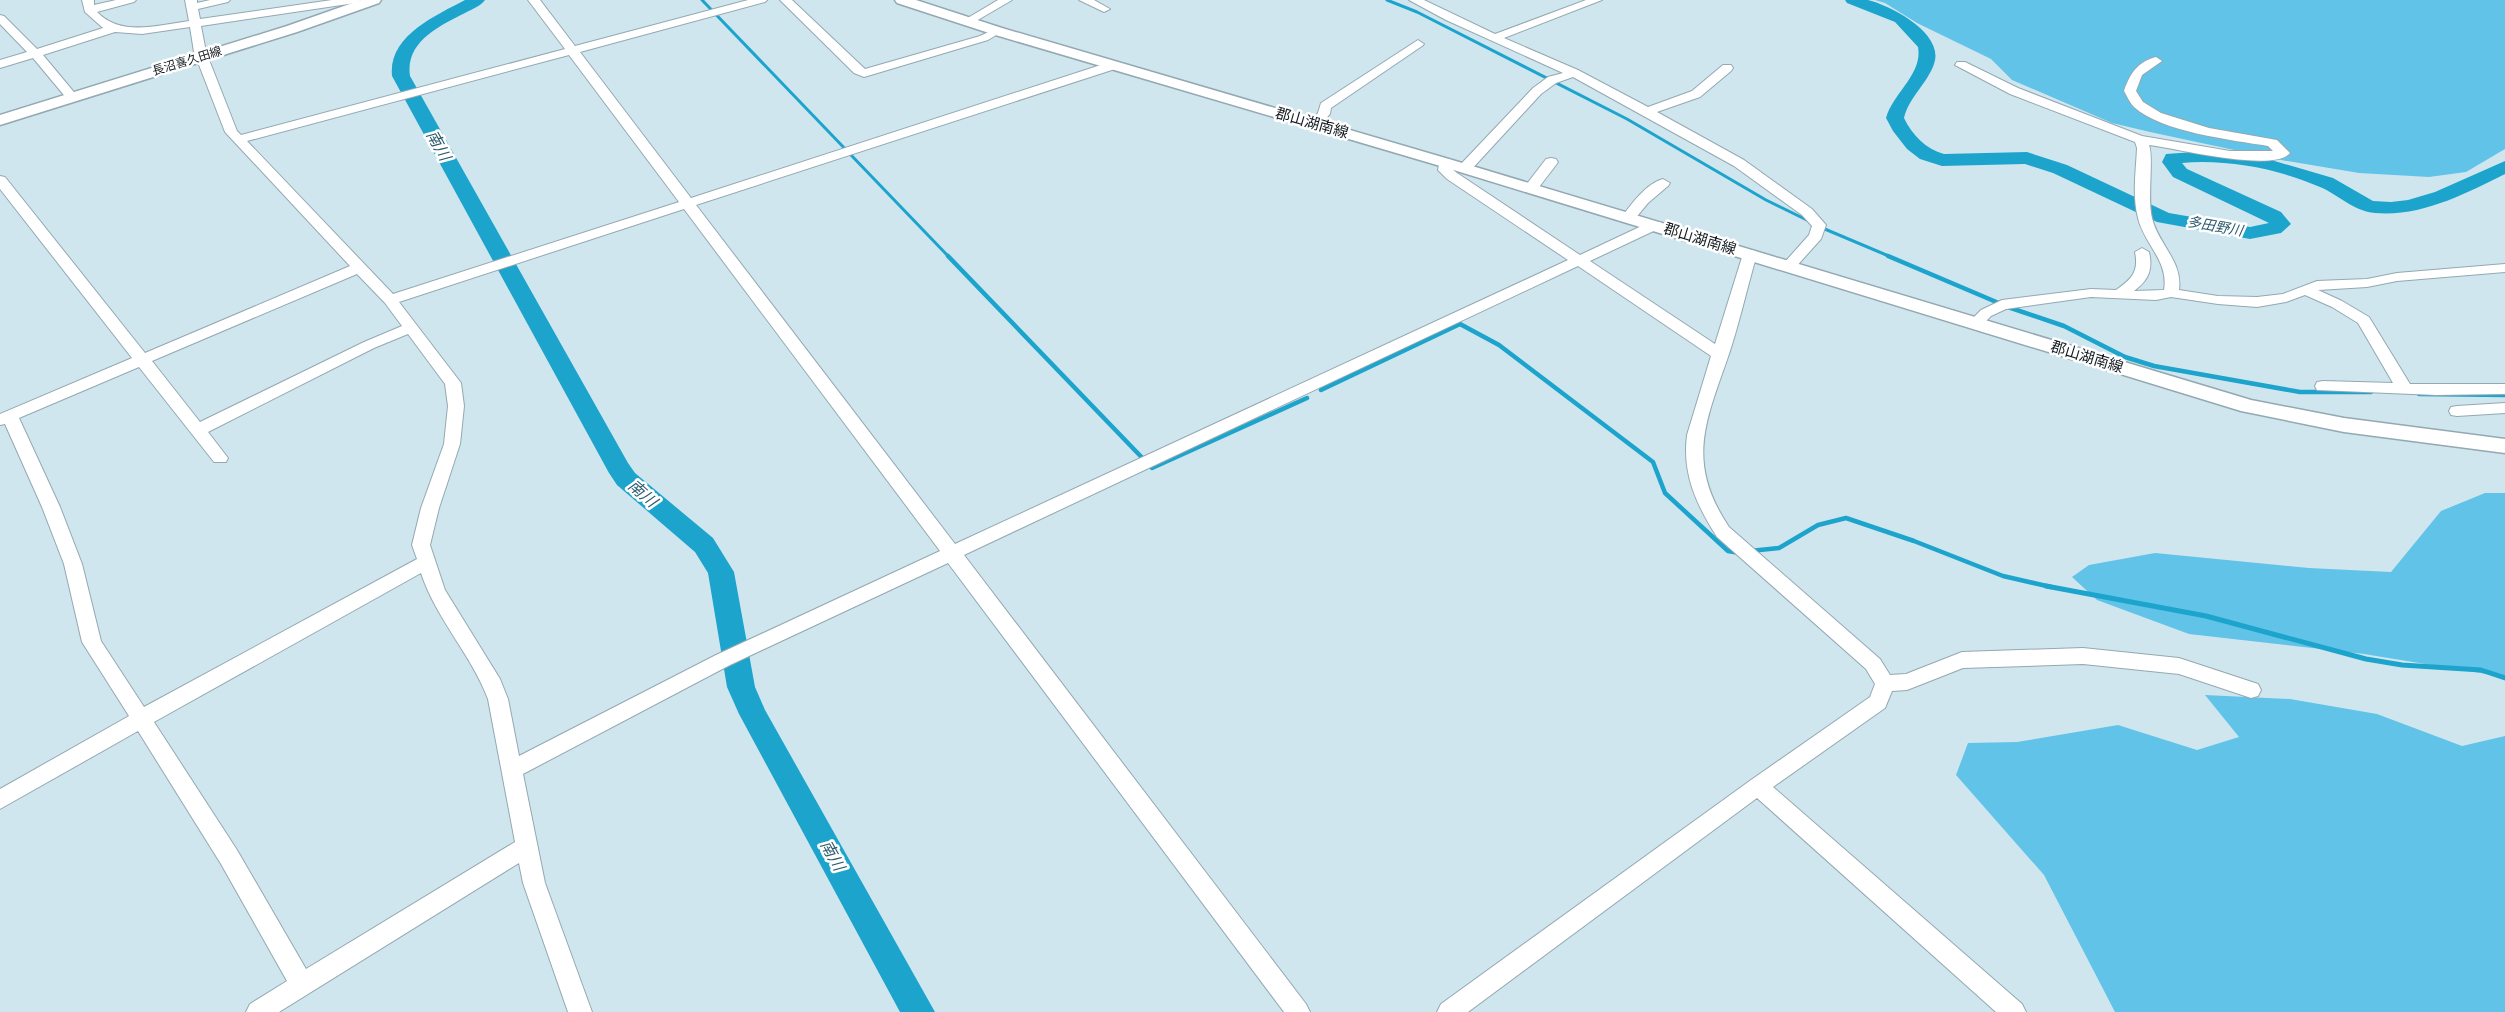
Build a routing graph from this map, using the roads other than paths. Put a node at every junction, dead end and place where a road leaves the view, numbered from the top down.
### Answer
1 (130, 0) edge
2 (224, 0) edge
3 (355, 0) edge
4 (371, 0) edge
5 (534, 0) edge
6 (761, 0) edge
7 (786, 0) edge
8 (902, 0) edge
9 (1006, 0) edge
10 (1085, 0) edge
11 (1415, 0) edge
12 (1596, 0) edge
13 (192, 3) edge
14 (89, 5) edge
15 (1104, 9) dead end
16 (0, 18) edge
17 (195, 22) junction
18 (967, 22) junction
19 (112, 29) junction
20 (997, 31) junction
21 (1496, 37) junction
22 (1418, 44) dead end
23 (572, 50) junction
24 (35, 53) junction
25 (203, 56) junction
26 (2156, 61) dead end
27 (0, 64) edge
28 (1961, 65) dead end
29 (1114, 66) junction
30 (1727, 68) dead end
31 (1574, 73) junction
32 (72, 97) junction
33 (1647, 112) junction
34 (0, 120) edge
35 (1314, 124) junction
36 (237, 140) junction
37 (2140, 140) junction
38 (1445, 162) junction
39 (1551, 162) dead end
40 (1465, 168) junction
41 (0, 180) edge
42 (1663, 183) dead end
43 (1532, 188) junction
44 (688, 204) junction
45 (1628, 217) junction
46 (1655, 225) junction
47 (2142, 252) dead end
48 (1750, 254) junction
49 (1579, 262) junction
50 (1789, 266) junction
51 (361, 267) junction
52 (2505, 268) edge
53 (2305, 290) junction
54 (2171, 293) junction
55 (2120, 294) junction
56 (390, 300) junction
57 (1976, 323) junction
58 (412, 327) junction
59 (1721, 355) junction
60 (142, 360) junction
61 (2323, 386) dead end
62 (2404, 388) junction
63 (2505, 389) edge
64 (2505, 408) edge
65 (2457, 411) dead end
66 (5, 418) edge
67 (198, 430) junction
68 (2505, 446) edge
69 (220, 458) dead end
70 (953, 552) junction
71 (426, 562) junction
72 (1885, 683) junction
73 (2251, 690) dead end
74 (141, 719) junction
75 (512, 770) junction
76 (1758, 786) junction
77 (0, 800) edge
78 (526, 847) junction
79 (302, 984) junction
80 (258, 1012) edge
81 (580, 1012) edge
82 (1298, 1012) edge
83 (1450, 1012) edge
84 (2014, 1012) edge

1 - 14 street
2 - 13 street
3 - 17 street
4 - 25 main road, 長沼喜久田線
5 - 23 street
6 - 23 street
7 - 20 street
8 - 18 main road, 郡山湖南線
9 - 18 street
10 - 15 street
11 - 21 street
12 - 21 street
13 - 17 street
14 - 19 street
16 - 24 street
17 - 19 street
17 - 25 street
18 - 20 main road, 郡山湖南線
19 - 24 street
20 - 29 main road, 郡山湖南線
21 - 31 street
22 - 35 street
23 - 36 street
23 - 44 street
24 - 27 street
24 - 32 street
25 - 32 main road, 長沼喜久田線
25 - 36 street
26 - 37 street
28 - 37 street
29 - 35 main road, 郡山湖南線
29 - 44 street
30 - 33 street
31 - 33 street
31 - 40 street
32 - 34 main road, 長沼喜久田線
33 - 50 street
35 - 38 main road, 郡山湖南線
36 - 51 street
37 - 54 street
38 - 40 main road, 郡山湖南線
38 - 49 street
39 - 43 street
40 - 43 main road, 郡山湖南線
41 - 60 street
42 - 45 street
43 - 45 main road, 郡山湖南線
44 - 56 street
44 - 70 street
45 - 46 main road, 郡山湖南線
46 - 48 main road, 郡山湖南線
46 - 49 street
47 - 55 street
48 - 50 main road, 郡山湖南線
48 - 59 street
49 - 59 street
49 - 70 street
50 - 57 main road, 郡山湖南線
51 - 56 street
51 - 60 street
52 - 53 street
53 - 54 street
53 - 62 street
54 - 55 street
55 - 57 street
56 - 58 street
57 - 68 main road, 郡山湖南線
58 - 67 street
58 - 71 street
59 - 72 street
60 - 66 street
60 - 67 street
61 - 62 street
62 - 63 street
64 - 65 street
66 - 74 street
67 - 69 street
70 - 75 street
70 - 82 street
71 - 74 street
71 - 75 street
72 - 73 street
72 - 76 street
74 - 77 street
74 - 79 street
75 - 78 street
76 - 83 street
76 - 84 street
78 - 79 street
78 - 81 street
79 - 80 street

